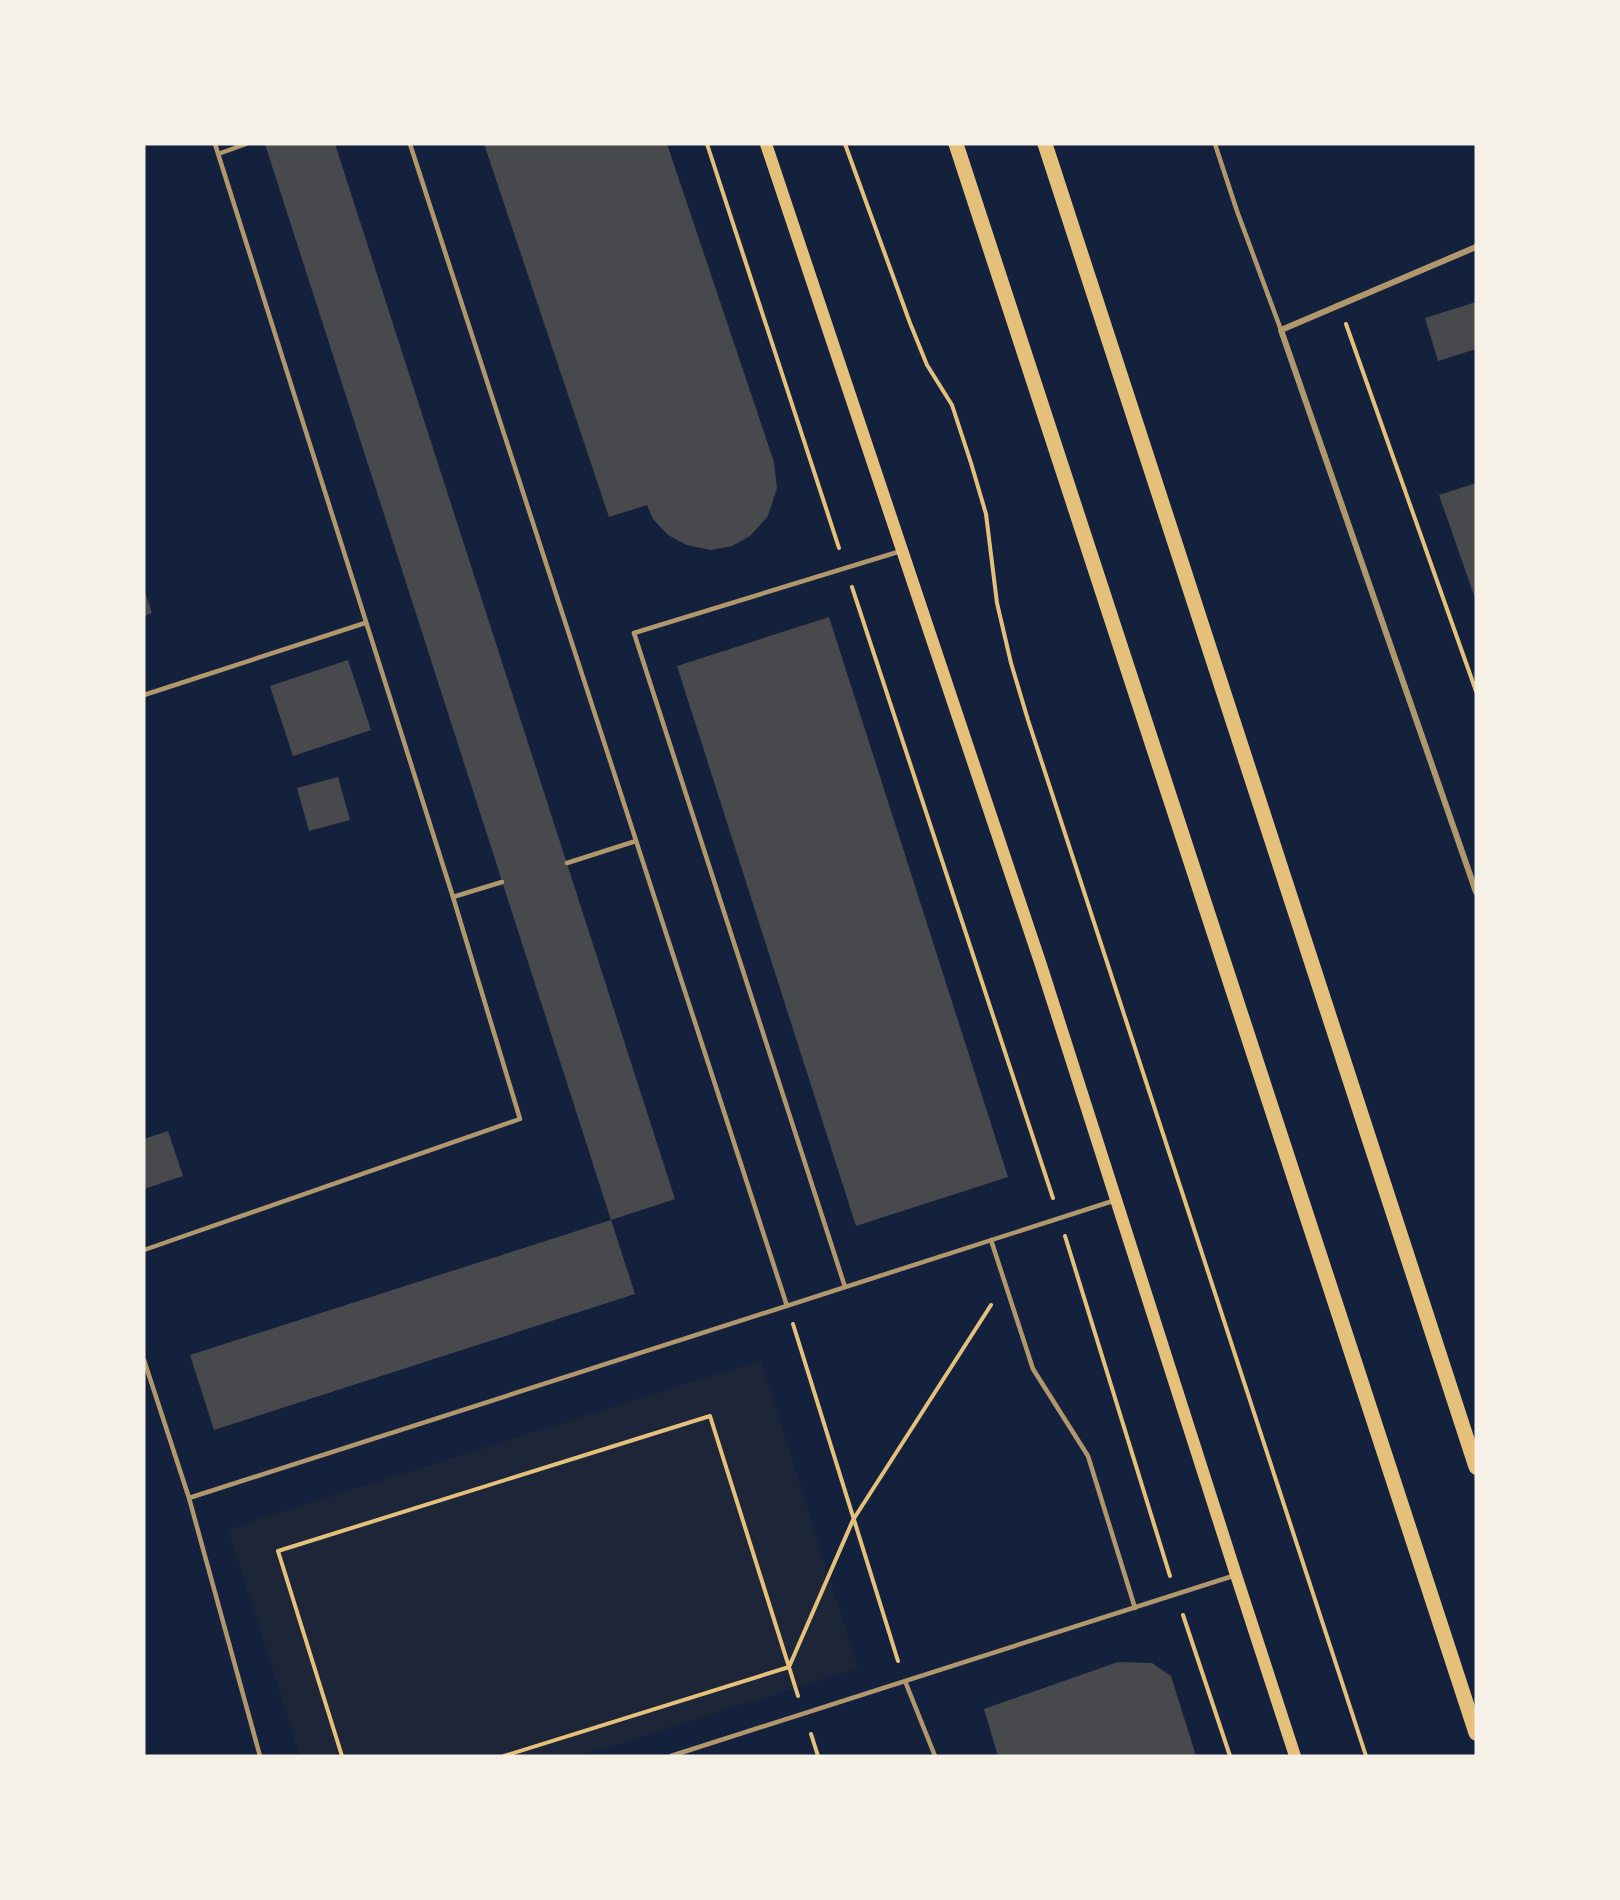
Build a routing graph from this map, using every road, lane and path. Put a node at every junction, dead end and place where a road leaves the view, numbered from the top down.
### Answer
1 (215, 144) edge
2 (246, 144) edge
3 (410, 144) edge
4 (707, 144) edge
5 (766, 144) edge
6 (844, 144) edge
7 (956, 144) edge
8 (1045, 144) edge
9 (1215, 144) edge
10 (218, 154) junction
11 (1476, 247) edge
12 (1339, 306) junction
13 (1281, 330) junction
14 (902, 551) junction
15 (846, 568) junction
16 (365, 623) junction
17 (1476, 691) edge
18 (144, 695) edge
19 (636, 841) junction
20 (567, 863) dead end
21 (502, 882) dead end
22 (1476, 892) edge
23 (453, 897) junction
24 (1116, 1200) junction
25 (1060, 1218) junction
26 (991, 1240) junction
27 (144, 1250) edge
28 (1005, 1283) junction
29 (845, 1287) junction
30 (787, 1306) junction
31 (144, 1360) edge
32 (1476, 1467) edge
33 (189, 1498) junction
34 (853, 1520) junction
35 (1236, 1575) junction
36 (1176, 1595) junction
37 (1135, 1608) junction
38 (789, 1667) junction
39 (904, 1681) junction
40 (803, 1714) junction
41 (1476, 1733) edge
42 (260, 1756) edge
43 (342, 1756) edge
44 (504, 1756) edge
45 (671, 1756) edge
46 (934, 1756) edge
47 (1230, 1756) edge
48 (1295, 1756) edge
49 (1366, 1756) edge

1 - 10 lane
2 - 10 lane
3 - 19 lane
4 - 15 path
5 - 14 main road
6 - 49 path
7 - 41 main road
8 - 32 main road
9 - 13 lane
10 - 16 lane
11 - 12 street
12 - 13 street
12 - 17 path
13 - 22 street
14 - 15 lane
14 - 24 main road
15 - 25 path
15 - 29 lane
16 - 18 lane
16 - 23 lane
19 - 20 lane
19 - 30 lane
21 - 23 lane
23 - 27 lane
24 - 25 lane
24 - 35 main road
25 - 26 lane
25 - 36 path
26 - 28 lane
26 - 29 lane
28 - 34 path
28 - 37 lane
29 - 30 lane
30 - 33 lane
30 - 34 path
31 - 33 lane
33 - 42 lane
34 - 38 path
34 - 39 path
35 - 36 lane
35 - 48 main road
36 - 37 lane
36 - 47 path
37 - 39 lane
38 - 40 path
38 - 43 path
38 - 44 path
39 - 40 lane
39 - 46 lane
40 - 45 lane

